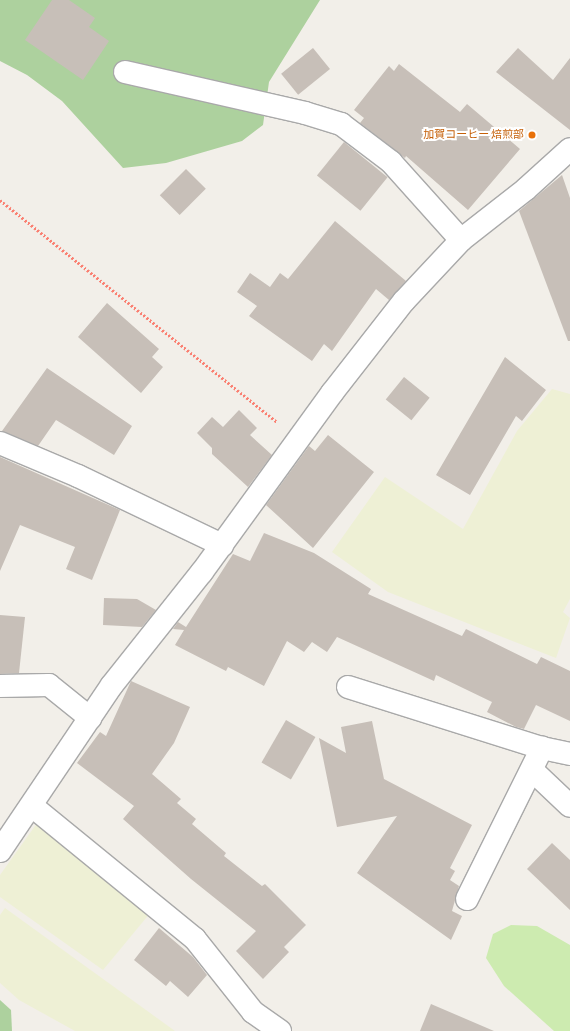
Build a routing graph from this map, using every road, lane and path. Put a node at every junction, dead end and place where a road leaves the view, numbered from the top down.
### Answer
1 (125, 72) dead end
2 (570, 149) edge
3 (0, 200) edge
4 (461, 240) junction
5 (298, 441) junction
6 (0, 442) edge
7 (222, 545) junction
8 (0, 686) edge
9 (348, 687) dead end
10 (90, 718) junction
11 (542, 748) junction
12 (570, 754) edge
13 (532, 770) junction
14 (32, 806) junction
15 (570, 806) edge
16 (7, 829) edge
17 (0, 851) edge
18 (467, 899) dead end
19 (280, 1031) edge

1 - 4 street
2 - 4 street
3 - 5 path
4 - 5 street
5 - 7 street
6 - 7 street
7 - 10 street
8 - 10 street
9 - 11 street
10 - 14 street
11 - 12 street
11 - 13 street
13 - 15 street
13 - 18 street
14 - 16 street
14 - 19 street
16 - 17 street

